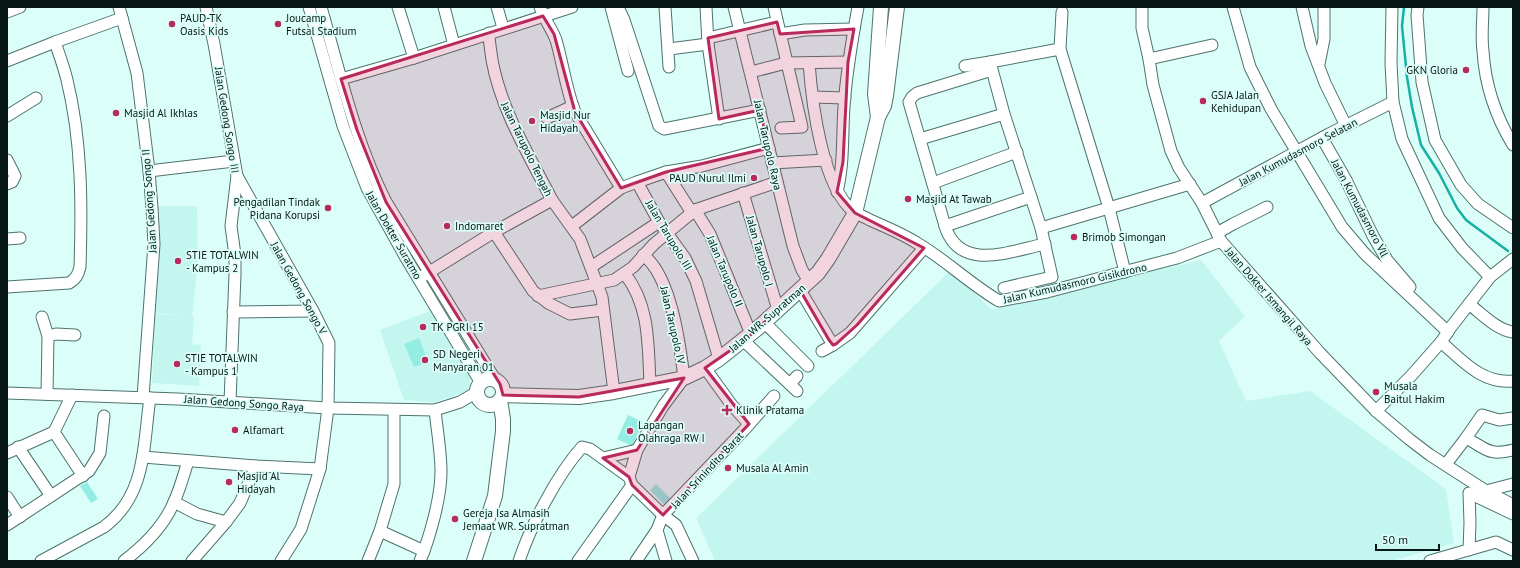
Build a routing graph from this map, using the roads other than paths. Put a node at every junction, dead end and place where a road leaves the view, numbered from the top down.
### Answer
1 (20, 7) edge
2 (206, 7) edge
3 (309, 7) edge
4 (321, 7) edge
5 (398, 7) edge
6 (444, 7) edge
7 (497, 7) edge
8 (572, 7) edge
9 (611, 7) edge
10 (618, 7) edge
11 (665, 7) edge
12 (706, 7) edge
13 (734, 7) edge
14 (774, 7) edge
15 (858, 7) edge
16 (882, 7) edge
17 (897, 7) edge
18 (901, 7) edge
19 (1142, 7) edge
20 (1233, 7) edge
21 (1302, 7) edge
22 (1324, 7) edge
23 (1392, 7) edge
24 (1418, 7) edge
25 (1483, 7) edge
26 (542, 11) edge
27 (7, 12) edge
28 (121, 12) edge
29 (1062, 12) dead end
30 (777, 22) junction
31 (503, 28) junction
32 (854, 29) junction
33 (741, 31) junction
34 (489, 33) junction
35 (780, 34) junction
36 (708, 41) junction
37 (55, 42) junction
38 (454, 45) junction
39 (1212, 45) dead end
40 (669, 49) junction
41 (1060, 49) junction
42 (414, 58) junction
43 (1150, 59) junction
44 (7, 61) edge
45 (848, 62) junction
46 (786, 63) junction
47 (809, 63) junction
48 (1319, 65) junction
49 (965, 66) dead end
50 (991, 66) junction
51 (669, 67) dead end
52 (628, 71) dead end
53 (751, 72) junction
54 (341, 79) junction
55 (886, 96) junction
56 (812, 97) junction
57 (36, 98) dead end
58 (845, 98) junction
59 (1394, 102) junction
60 (573, 106) junction
61 (760, 110) junction
62 (1004, 114) junction
63 (7, 116) edge
64 (878, 117) junction
65 (547, 118) dead end
66 (719, 119) junction
67 (1346, 126) junction
68 (781, 128) dead end
69 (1322, 138) junction
70 (920, 139) junction
71 (1513, 145) edge
72 (769, 148) junction
73 (1298, 151) junction
74 (1017, 152) junction
75 (7, 160) edge
76 (826, 160) junction
77 (234, 161) junction
78 (772, 163) junction
79 (149, 172) junction
80 (666, 172) junction
81 (236, 176) junction
82 (637, 182) junction
83 (777, 182) junction
84 (933, 182) junction
85 (7, 184) edge
86 (1190, 184) junction
87 (372, 186) junction
88 (621, 188) junction
89 (837, 192) junction
90 (743, 193) junction
91 (1032, 197) junction
92 (552, 200) junction
93 (1202, 204) junction
94 (1267, 207) dead end
95 (1108, 208) junction
96 (694, 212) junction
97 (855, 213) junction
98 (660, 222) junction
99 (572, 226) junction
100 (945, 226) junction
101 (1042, 228) junction
102 (1513, 228) edge
103 (494, 232) junction
104 (667, 233) junction
105 (1219, 237) junction
106 (20, 238) dead end
107 (7, 239) edge
108 (1044, 244) junction
109 (924, 248) junction
110 (643, 255) junction
111 (1513, 259) edge
112 (591, 267) junction
113 (429, 272) junction
114 (1125, 272) junction
115 (625, 274) junction
116 (1052, 277) junction
117 (1490, 277) junction
118 (419, 279) junction
119 (597, 283) junction
120 (804, 285) junction
121 (7, 287) edge
122 (1004, 288) dead end
123 (1055, 289) junction
124 (538, 296) junction
125 (1469, 304) junction
126 (603, 310) junction
127 (778, 310) junction
128 (313, 311) junction
129 (233, 312) junction
130 (42, 317) dead end
131 (764, 323) junction
132 (1449, 329) junction
133 (1513, 332) edge
134 (75, 335) dead end
135 (48, 336) junction
136 (747, 338) junction
137 (1441, 342) junction
138 (833, 345) junction
139 (822, 351) dead end
140 (719, 359) junction
141 (808, 366) dead end
142 (705, 368) junction
143 (684, 378) junction
144 (496, 381) junction
145 (1513, 381) edge
146 (650, 384) junction
147 (795, 384) dead end
148 (479, 387) junction
149 (614, 392) junction
150 (7, 393) edge
151 (47, 394) junction
152 (72, 395) junction
153 (774, 396) dead end
154 (501, 397) junction
155 (146, 398) junction
156 (230, 402) junction
157 (328, 408) junction
158 (394, 410) junction
159 (435, 410) junction
160 (1376, 411) junction
161 (104, 416) dead end
162 (1513, 418) edge
163 (749, 424) junction
164 (54, 432) junction
165 (1466, 438) junction
166 (18, 447) junction
167 (637, 450) junction
168 (1513, 450) edge
169 (7, 453) edge
170 (144, 457) junction
171 (603, 458) junction
172 (188, 461) junction
173 (1446, 464) junction
174 (256, 466) junction
175 (320, 468) junction
176 (83, 476) junction
177 (630, 481) junction
178 (1513, 484) edge
179 (1486, 491) junction
180 (52, 496) junction
181 (7, 497) edge
182 (174, 502) junction
183 (1513, 505) edge
184 (1513, 514) edge
185 (663, 515) junction
186 (20, 517) junction
187 (226, 522) junction
188 (7, 525) edge
189 (657, 530) junction
190 (380, 531) junction
191 (1469, 550) junction
192 (1513, 550) edge
193 (422, 556) edge
194 (41, 561) edge
195 (124, 561) edge
196 (192, 561) edge
197 (281, 561) edge
198 (368, 561) edge
199 (474, 561) edge
200 (519, 561) edge
201 (578, 561) edge
202 (636, 561) edge
203 (666, 561) edge
204 (693, 561) edge
205 (1430, 561) edge

1 - 27 street
2 - 77 street, Jalan Gedong Songo III
3 - 87 street, Jalan Dokter Suratmo
4 - 54 street, Jalan Dokter Suratmo
5 - 42 street
6 - 38 street
7 - 31 street
8 - 26 street
9 - 52 street
10 - 66 street
11 - 40 street
12 - 36 street
13 - 33 street, Jalan Tarupolo Raya
14 - 30 street
15 - 32 street
16 - 64 main road, Jalan WR. Supratman
17 - 55 main road, Jalan WR. Supratman
18 - 55 street
19 - 43 street, Jalan Dokter Ismangil Raya
20 - 73 street
21 - 48 street
22 - 48 street
23 - 59 street
24 - 102 street
25 - 71 street
26 - 31 street
26 - 60 street
28 - 37 street
28 - 79 street, Jalan Gedong Songo II
29 - 41 street
30 - 33 street
30 - 35 street
31 - 34 street
32 - 35 street
32 - 45 street
33 - 36 street
33 - 53 street, Jalan Tarupolo Raya
34 - 38 street
34 - 92 street, Jalan Tarupolo Tengah
35 - 46 street
36 - 40 street
36 - 66 street
37 - 44 street
37 - 121 street
38 - 42 street
39 - 43 street
40 - 51 street
41 - 50 street
41 - 95 street
42 - 54 street
43 - 86 street, Jalan Dokter Ismangil Raya
45 - 47 street
45 - 58 street
46 - 47 street
46 - 53 street
46 - 68 street
47 - 56 street
48 - 67 street
49 - 50 street
50 - 62 street
50 - 70 street
53 - 61 street, Jalan Tarupolo Raya
54 - 87 street, Jalan Dokter Suratmo
55 - 64 main road, Jalan WR. Supratman
56 - 58 street
56 - 76 street
57 - 63 street
58 - 89 street
59 - 67 street, Jalan Kumudasmoro Selatan
59 - 117 street
60 - 65 street
60 - 88 street
61 - 66 street
61 - 72 street, Jalan Tarupolo Raya
62 - 70 street
62 - 74 street
64 - 97 main road, Jalan WR. Supratman
67 - 69 street, Jalan Kumudasmoro Selatan
69 - 73 street, Jalan Kumudasmoro Selatan
69 - 132 street, Jalan Kumudasmoro Vll
70 - 84 street
72 - 78 street, Jalan Tarupolo Raya
72 - 80 street
73 - 93 street, Jalan Kumudasmoro Selatan
73 - 132 street
74 - 84 street
74 - 91 street
75 - 85 street
76 - 78 street
76 - 89 street
77 - 79 street
77 - 81 street, Jalan Gedong Songo III
78 - 83 street, Jalan Tarupolo Raya
79 - 155 street, Jalan Gedong Songo II
80 - 82 street
80 - 96 street, Jalan Tarupolo II
81 - 128 street, Jalan Gedong Songo V
81 - 129 street, Jalan Gedong Songo III
82 - 88 street
82 - 98 street, Jalan Tarupolo III
83 - 90 street
83 - 120 street, Jalan Tarupolo Raya
84 - 100 street
86 - 93 street, Jalan Dokter Ismangil Raya
86 - 95 street
87 - 113 street, Jalan Dokter Suratmo
87 - 118 street, Jalan Dokter Suratmo
88 - 99 street
89 - 97 street
90 - 96 street
90 - 127 street, Jalan Tarupolo I
91 - 100 street
91 - 101 street
92 - 99 street
92 - 103 street, Jalan Tarupolo Tengah
93 - 105 street, Jalan Dokter Ismangil Raya
94 - 105 street, Jalan Kumudasmoro Gisikdrono
95 - 101 street
95 - 114 street
96 - 104 street
96 - 136 street, Jalan Tarupolo II
97 - 109 street, Jalan Kumudasmoro Gisikdrono
97 - 120 main road, Jalan WR. Supratman
98 - 104 street, Jalan Tarupolo III
98 - 112 street
99 - 112 street
100 - 108 street
101 - 108 street
103 - 113 street, Jalan Tarupolo Tengah
103 - 124 street
104 - 110 street
104 - 140 street, Jalan Tarupolo III
105 - 114 street, Jalan Kumudasmoro Gisikdrono
105 - 160 street, Jalan Dokter Ismangil Raya
106 - 107 street
108 - 116 street
109 - 123 street, Jalan Kumudasmoro Gisikdrono
109 - 138 street
110 - 115 street
110 - 143 street, Jalan Tarupolo IV
111 - 117 street
112 - 119 street
113 - 118 street, Jalan Tarupolo Tengah
113 - 144 street, Jalan Dokter Suratmo
114 - 123 street, Jalan Kumudasmoro Gisikdrono
115 - 119 street
115 - 146 street
116 - 122 street
116 - 123 street
117 - 125 street
118 - 148 street, Jalan Dokter Suratmo
119 - 124 street
119 - 126 street
120 - 127 main road, Jalan WR. Supratman
120 - 138 street, Jalan Tarupolo Raya
124 - 126 street
125 - 132 street
125 - 133 street
126 - 149 street
127 - 131 main road, Jalan WR. Supratman
128 - 129 street
128 - 157 street, Jalan Gedong Songo V
129 - 156 street, Jalan Gedong Songo III
130 - 135 street
131 - 136 main road, Jalan WR. Supratman
131 - 141 street
132 - 137 street
134 - 135 street
135 - 151 street
136 - 140 main road, Jalan WR. Supratman
136 - 147 street
137 - 145 street
137 - 160 street
138 - 139 street
140 - 142 main road, Jalan WR. Supratman
142 - 143 main road, Jalan WR. Supratman
142 - 163 street, Jalan Srinindito Barat
143 - 146 main road, Jalan WR. Supratman
143 - 167 street
144 - 148 main road
144 - 154 main road
146 - 149 main road, Jalan WR. Supratman
148 - 154 main road
148 - 159 street, Jalan Gedong Songo Raya
149 - 154 main road, Jalan WR. Supratman
150 - 151 street, Jalan Gedong Songo Raya
151 - 152 street, Jalan Gedong Songo Raya
152 - 155 street, Jalan Gedong Songo Raya
152 - 164 street
153 - 163 street, Jalan Srinindito Barat
154 - 199 main road
155 - 156 street, Jalan Gedong Songo Raya
155 - 170 street, Jalan Gedong Songo II
156 - 157 street, Jalan Gedong Songo Raya
157 - 158 street, Jalan Gedong Songo Raya
157 - 175 street, Jalan Gedong Songo V
158 - 159 street, Jalan Gedong Songo Raya
158 - 190 street
159 - 193 street
160 - 173 street, Jalan Dokter Ismangil Raya
161 - 176 street
162 - 165 street
163 - 185 street, Jalan Srinindito Barat
164 - 166 street
164 - 176 street
165 - 168 street
165 - 173 street
166 - 169 street
166 - 180 street
167 - 171 street
167 - 177 street
170 - 172 street
170 - 194 street, Jalan Gedong Songo II
171 - 177 street
171 - 200 street
172 - 174 street
172 - 182 street
173 - 179 street, Jalan Dokter Ismangil Raya
174 - 175 street
174 - 187 street
175 - 197 street, Jalan Gedong Songo V
176 - 180 street
177 - 185 street
177 - 201 street
178 - 179 street
179 - 183 street, Jalan Dokter Ismangil Raya
180 - 186 street
181 - 186 street
182 - 187 street
182 - 195 street
184 - 191 street
185 - 189 street
185 - 204 street
186 - 188 street
187 - 196 street
189 - 202 street
189 - 203 street
190 - 193 street
190 - 198 street
191 - 192 street
191 - 205 street

